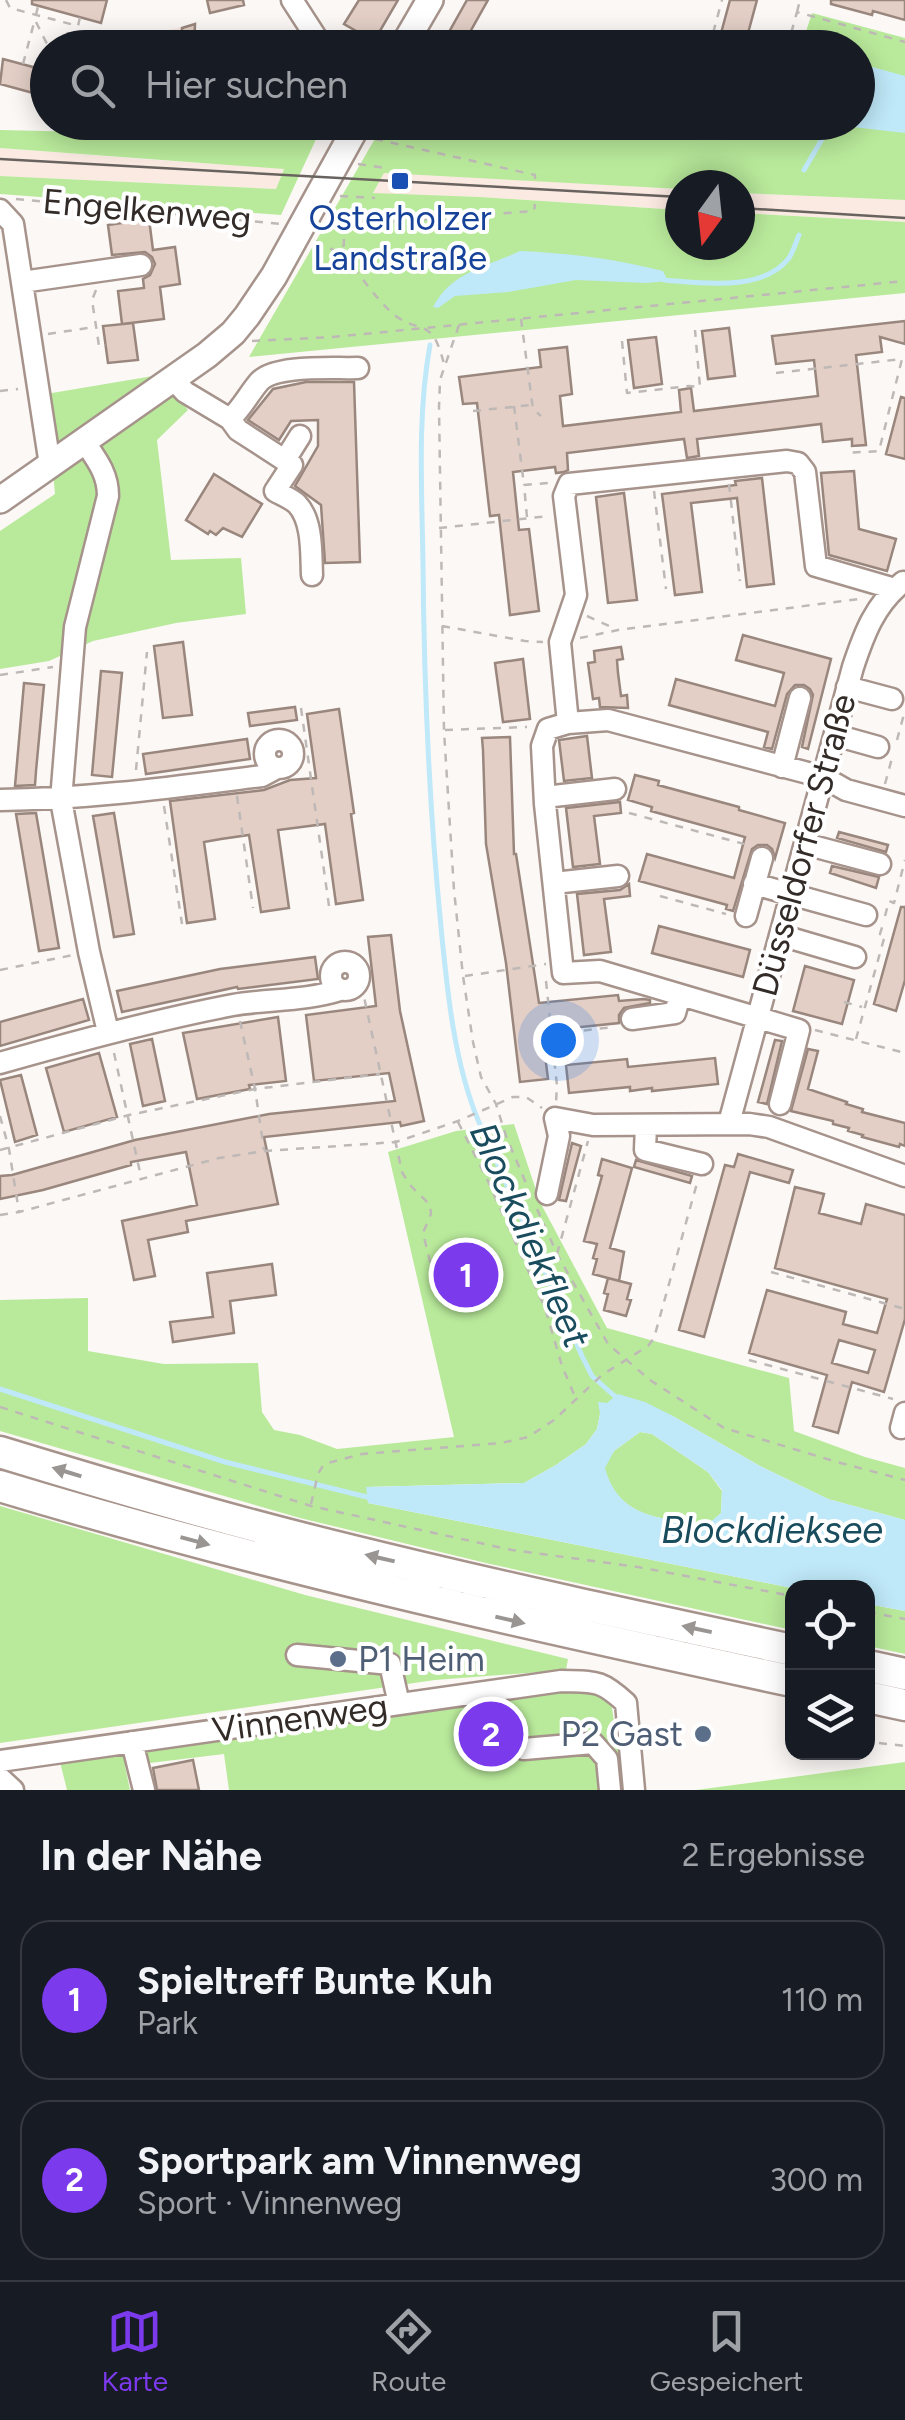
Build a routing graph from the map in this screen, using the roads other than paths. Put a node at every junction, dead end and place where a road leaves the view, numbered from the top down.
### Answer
1 (292, 0) edge
2 (430, 0) edge
3 (311, 30) edge
4 (412, 30) edge
5 (353, 140) edge
6 (1, 210) edge
7 (141, 265) dead end
8 (22, 282) junction
9 (358, 368) dead end
10 (174, 380) junction
11 (230, 419) junction
12 (300, 436) dead end
13 (84, 442) junction
14 (285, 460) junction
15 (50, 465) junction
16 (0, 500) edge
17 (312, 574) dead end
18 (894, 591) edge
19 (848, 687) junction
20 (800, 698) dead end
21 (892, 699) dead end
22 (558, 726) junction
23 (834, 735) junction
24 (878, 747) dead end
25 (283, 766) road end
26 (782, 766) junction
27 (823, 778) junction
28 (615, 788) dead end
29 (545, 797) junction
30 (0, 800) edge
31 (61, 800) junction
32 (905, 806) edge
33 (804, 844) junction
34 (760, 853) road end
35 (880, 864) dead end
36 (618, 876) dead end
37 (554, 883) junction
38 (754, 884) junction
39 (791, 894) junction
40 (866, 914) dead end
41 (742, 917) road end
42 (780, 936) junction
43 (855, 956) dead end
44 (348, 986) road end
45 (680, 994) junction
46 (757, 1018) junction
47 (632, 1019) road end
48 (108, 1032) junction
49 (0, 1062) edge
50 (780, 1104) dead end
51 (729, 1123) junction
52 (646, 1124) junction
53 (702, 1164) road end
54 (905, 1176) edge
55 (536, 1194) road end
56 (0, 1452) edge
57 (0, 1486) edge
58 (785, 1648) edge
59 (297, 1654) dead end
60 (875, 1668) edge
61 (905, 1674) edge
62 (785, 1679) edge
63 (477, 1692) junction
64 (875, 1699) edge
65 (399, 1704) junction
66 (905, 1705) edge
67 (132, 1742) junction
68 (0, 1761) edge
69 (0, 1778) edge
70 (12, 1790) edge
71 (144, 1790) edge
72 (610, 1790) edge
73 (634, 1790) edge

1 - 3 street
2 - 4 main road
5 - 10 main road
6 - 8 street, Engelkenweg
7 - 8 street
8 - 15 street, Engelkenweg
9 - 11 street
10 - 11 street
10 - 13 main road
11 - 14 street
12 - 14 street
13 - 15 main road
13 - 31 street
14 - 17 street
15 - 16 main road
18 - 19 street, Düsseldorfer Straße
18 - 22 street
19 - 21 street
19 - 23 street, Düsseldorfer Straße
20 - 26 street
22 - 26 street
22 - 29 street
23 - 24 street
23 - 27 street, Düsseldorfer Straße
25 - 31 street
26 - 27 street
27 - 32 street
27 - 33 street, Düsseldorfer Straße
28 - 29 street
29 - 37 street
30 - 31 street
31 - 48 street
33 - 35 street
33 - 39 street, Düsseldorfer Straße
34 - 38 street
36 - 37 street
37 - 45 street
38 - 39 street
38 - 41 street
39 - 40 street
39 - 42 street, Düsseldorfer Straße
42 - 43 street
42 - 46 street, Düsseldorfer Straße
44 - 48 street
45 - 46 street
45 - 47 street
46 - 50 street
46 - 51 street, Düsseldorfer Straße
48 - 49 street
51 - 52 street
51 - 54 street
52 - 53 street
52 - 55 street
58 -> 56 highway
57 -> 62 highway
59 - 65 street
60 - 61 highway
63 - 65 street, Vinnenweg
63 - 72 street
63 - 73 street, Vinnenweg
64 - 66 highway
65 - 67 street, Vinnenweg
67 - 68 street, Vinnenweg
67 - 71 street
69 - 70 street

